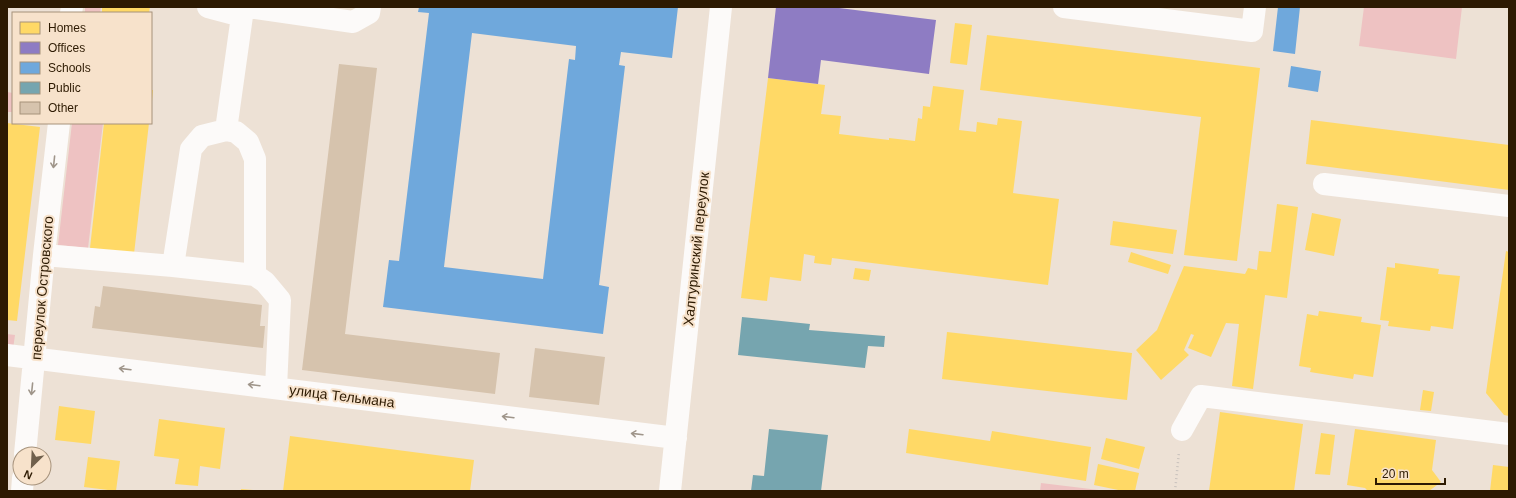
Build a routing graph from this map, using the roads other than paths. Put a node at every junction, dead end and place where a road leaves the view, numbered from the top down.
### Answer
1 (208, 7) edge
2 (370, 7) edge
3 (721, 7) edge
4 (1064, 7) edge
5 (1255, 7) edge
6 (242, 16) junction
7 (59, 124) edge
8 (226, 130) junction
9 (1324, 184) dead end
10 (1509, 206) edge
11 (44, 255) junction
12 (173, 266) junction
13 (255, 275) junction
14 (7, 355) edge
15 (35, 358) junction
16 (276, 388) junction
17 (1182, 430) road end
18 (1509, 434) edge
19 (676, 438) junction
20 (26, 446) edge
21 (670, 491) edge

1 - 6 street
2 - 6 street
3 - 19 street, Халтуринский переулок
4 - 5 street
6 - 8 street
7 -> 11 street, переулок Островского
8 - 12 street
8 - 13 street
9 - 10 street
11 - 12 street
11 - 15 street, переулок Островского
12 - 13 street
13 - 16 street
14 - 15 street, улица Тельмана
16 -> 15 street, улица Тельмана
15 -> 20 street, переулок Островского
19 -> 16 street, улица Тельмана
17 - 18 street
19 - 21 street, Халтуринский переулок

